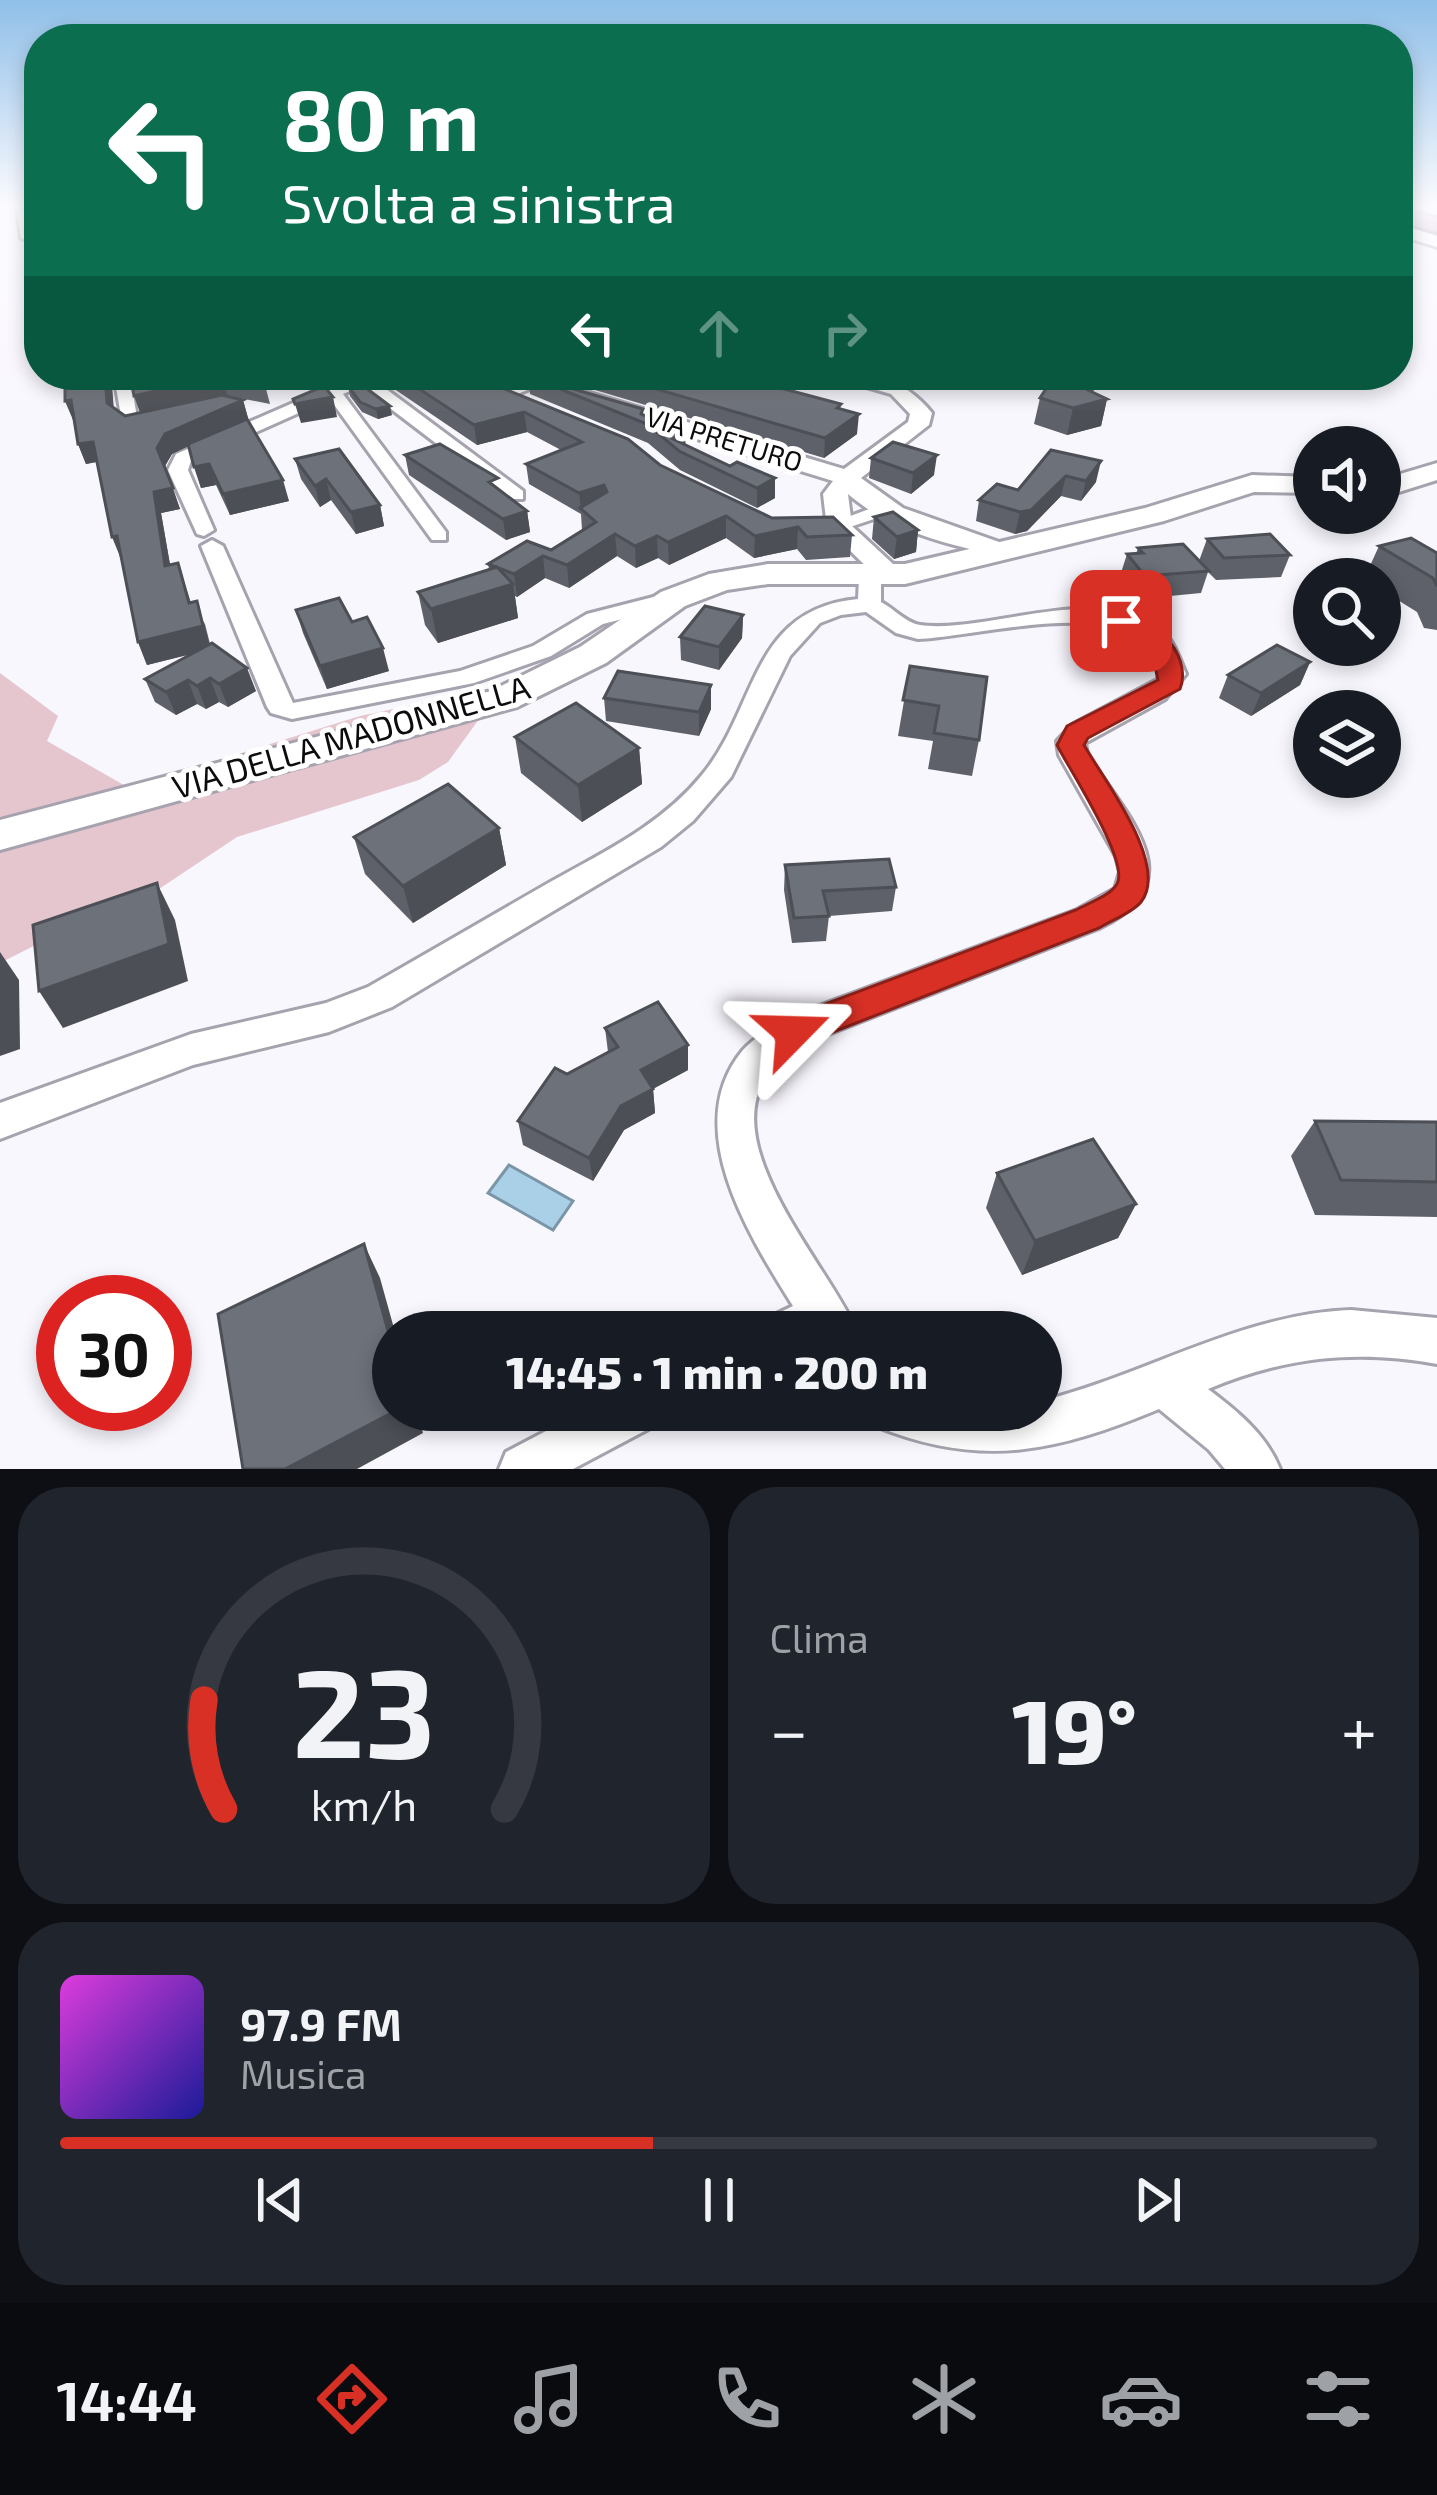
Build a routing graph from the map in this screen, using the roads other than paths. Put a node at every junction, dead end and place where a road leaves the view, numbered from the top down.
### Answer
1 (125, 390) edge
2 (344, 390) edge
3 (384, 390) edge
4 (532, 390) edge
5 (899, 390) edge
6 (335, 395) junction
7 (238, 405) edge
8 (279, 415) junction
9 (171, 418) edge
10 (1437, 471) edge
11 (848, 478) junction
12 (1401, 482) edge
13 (1293, 484) edge
14 (515, 495) edge
15 (888, 508) junction
16 (841, 528) junction
17 (798, 534) edge
18 (439, 536) dead end
19 (1004, 548) junction
20 (877, 586) junction
21 (674, 599) junction
22 (0, 835) edge
23 (0, 1121) edge
24 (809, 1311) edge
25 (1437, 1341) edge
26 (1173, 1391) junction
27 (595, 1431) edge
28 (931, 1431) edge
29 (523, 1469) edge
30 (1256, 1469) edge

1 - 9 street
2 - 6 street
3 - 14 street
4 - 11 street, VIA PRETURO
5 - 11 street
6 - 8 street
6 - 18 street
7 - 8 street
8 - 21 street
10 - 12 main road
11 - 15 street, VIA PRETURO
11 - 16 street
13 - 19 main road, VIA DELLA MADONNELLA
15 - 16 street
15 - 19 street, VIA PRETURO
16 - 17 street
16 - 20 street
19 - 20 main road, VIA DELLA MADONNELLA
20 - 21 main road, VIA DELLA MADONNELLA
20 - 23 street
20 - 24 street
21 - 22 main road, VIA DELLA MADONNELLA
25 - 26 street
26 - 28 street
26 - 30 street
27 - 29 street

